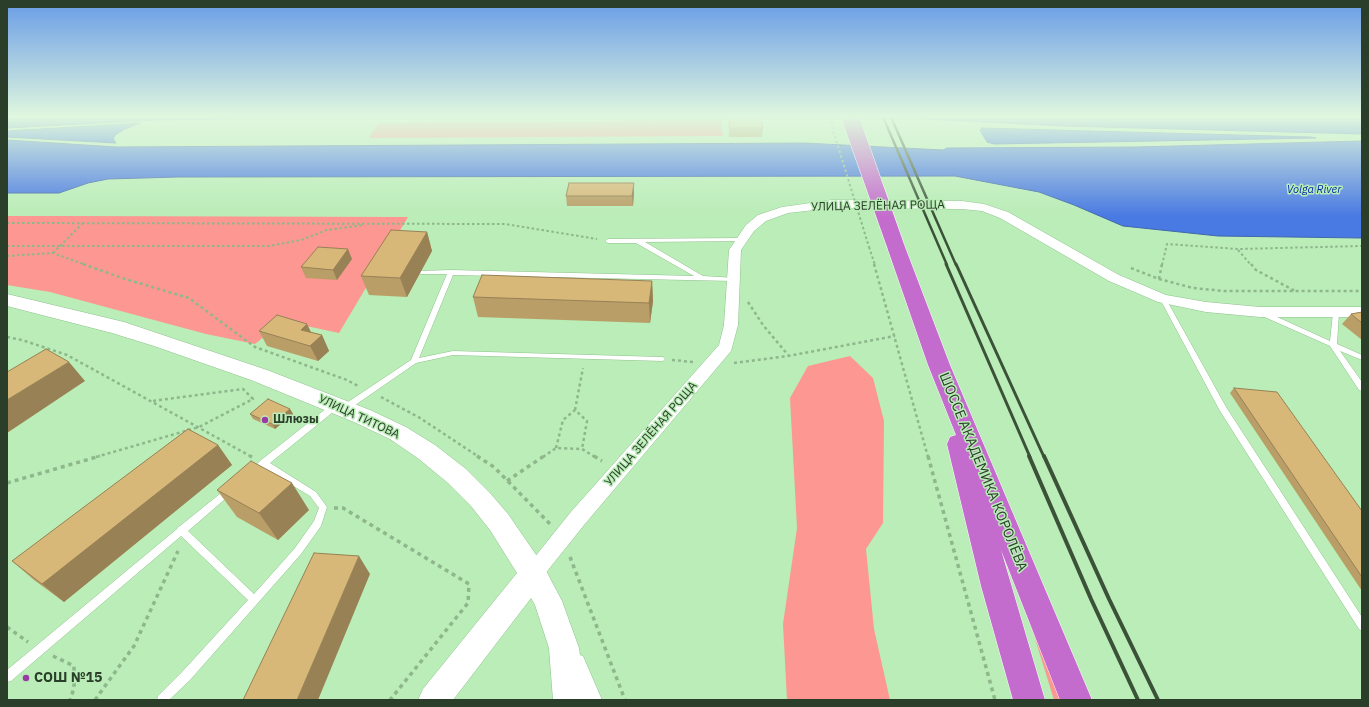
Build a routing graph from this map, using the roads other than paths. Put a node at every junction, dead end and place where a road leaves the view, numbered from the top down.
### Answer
1 (862, 150) edge
2 (742, 240) junction
3 (608, 241) road end
4 (638, 241) junction
5 (421, 272) dead end
6 (451, 272) junction
7 (702, 278) junction
8 (734, 279) junction
9 (1163, 298) junction
10 (7, 300) edge
11 (1260, 312) junction
12 (1362, 312) edge
13 (1336, 313) junction
14 (1333, 346) junction
15 (1362, 358) edge
16 (661, 359) road end
17 (414, 361) junction
18 (939, 365) junction
19 (1362, 388) edge
20 (341, 406) junction
21 (263, 463) junction
22 (246, 478) edge
23 (234, 487) edge
24 (184, 533) junction
25 (533, 574) junction
26 (254, 600) junction
27 (1362, 626) edge
28 (564, 648) junction
29 (7, 677) edge
30 (162, 700) edge
31 (434, 700) edge
32 (569, 700) edge
33 (586, 700) edge
34 (1029, 700) edge
35 (1076, 700) edge

1 - 18 highway, bridge
2 - 4 lane
2 - 8 street, УЛИЦА ЗЕЛЁНАЯ РОЩА
2 - 9 street, УЛИЦА ЗЕЛЁНАЯ РОЩА
3 - 4 lane
4 - 7 lane
5 - 6 lane
6 - 7 lane
6 - 17 lane
7 - 8 lane
8 - 25 street, УЛИЦА ЗЕЛЁНАЯ РОЩА
9 - 11 street, УЛИЦА ЗЕЛЁНАЯ РОЩА
9 - 27 lane
10 - 20 main road, УЛИЦА ТИТОВА
11 - 13 street, УЛИЦА ЗЕЛЁНАЯ РОЩА
11 - 14 lane
12 - 13 street, УЛИЦА ЗЕЛЁНАЯ РОЩА
13 - 14 lane
14 - 15 lane
14 - 19 lane
16 - 17 lane
17 - 20 lane
18 - 34 highway, ШОССЕ АКАДЕМИКА КОРОЛЁВА
18 - 35 highway, ШОССЕ АКАДЕМИКА КОРОЛЁВА
20 - 21 lane
20 - 25 main road, УЛИЦА ТИТОВА
21 - 22 lane
21 - 26 lane
23 - 24 lane
24 - 26 lane
24 - 29 lane
25 - 28 main road, УЛИЦА ТИТОВА
25 - 31 main road
26 - 30 lane
28 - 32 main road, УЛИЦА ТИТОВА
28 - 33 main road

